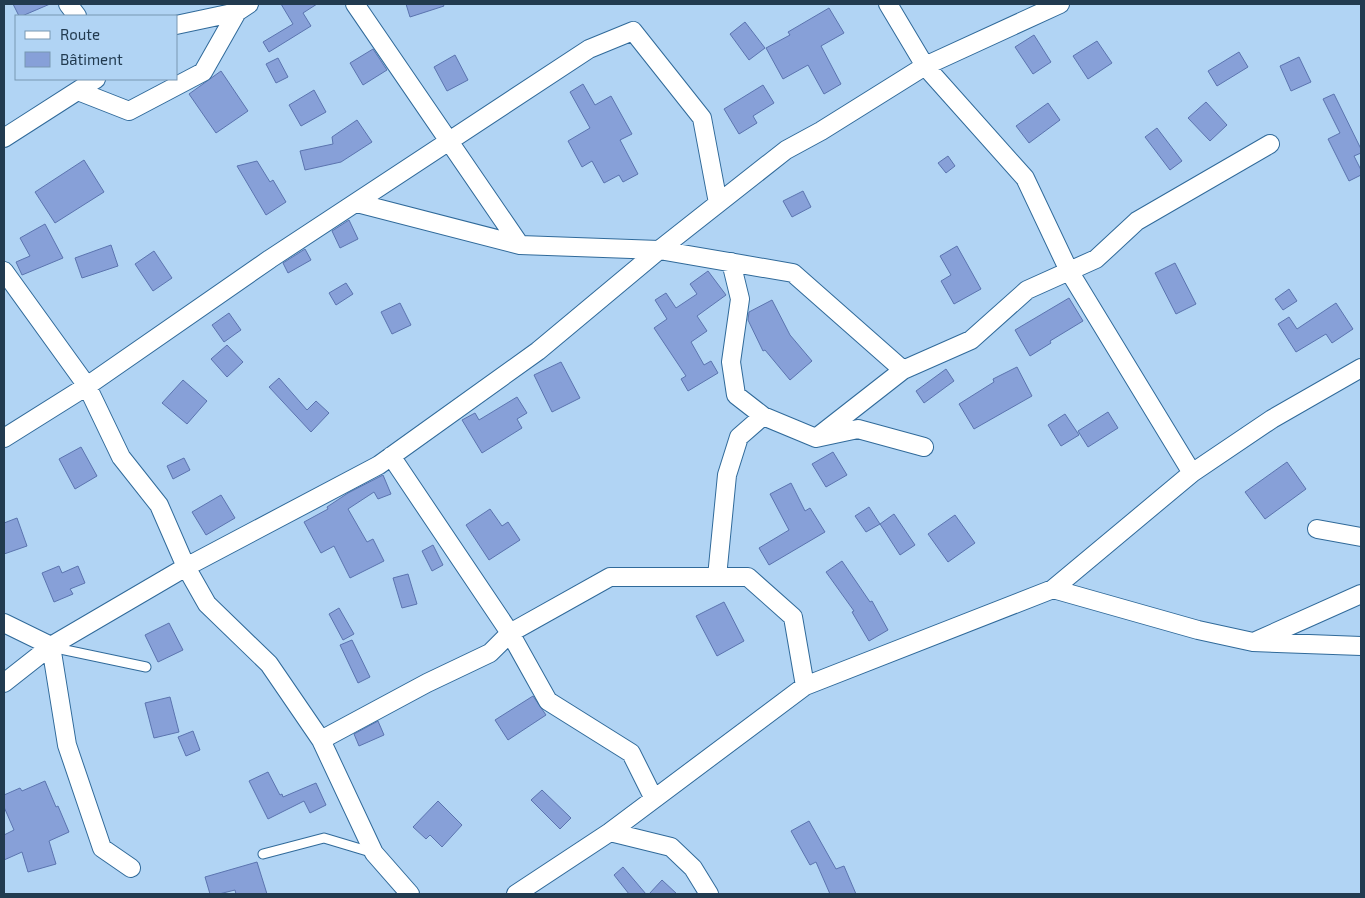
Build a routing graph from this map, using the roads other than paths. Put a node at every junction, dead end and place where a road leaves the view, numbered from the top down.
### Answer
1 (68, 4) edge
2 (355, 4) edge
3 (888, 4) edge
4 (1060, 4) edge
5 (243, 8) edge
6 (75, 15) edge
7 (178, 24) edge
8 (925, 66) junction
9 (94, 80) edge
10 (78, 91) junction
11 (4, 138) edge
12 (450, 141) junction
13 (1270, 144) dead end
14 (718, 203) junction
15 (357, 204) junction
16 (520, 245) junction
17 (659, 250) junction
18 (731, 262) junction
19 (4, 271) edge
20 (1069, 272) junction
21 (1361, 368) edge
22 (903, 370) junction
23 (87, 386) junction
24 (763, 416) junction
25 (4, 438) edge
26 (816, 438) junction
27 (924, 447) dead end
28 (391, 456) junction
29 (1192, 473) junction
30 (1317, 529) dead end
31 (1361, 537) edge
32 (186, 567) junction
33 (717, 577) junction
34 (1053, 589) junction
35 (1361, 594) edge
36 (4, 622) edge
37 (510, 633) junction
38 (1253, 642) junction
39 (51, 646) junction
40 (1361, 646) edge
41 (146, 667) dead end
42 (4, 683) edge
43 (805, 686) junction
44 (321, 740) junction
45 (654, 799) junction
46 (610, 832) junction
47 (374, 853) junction
48 (263, 854) dead end
49 (131, 868) dead end
50 (410, 894) edge
51 (516, 894) edge
52 (708, 894) edge

1 - 6 street
2 - 12 street
3 - 8 street
4 - 8 street
5 - 7 street
5 - 10 street
8 - 14 street
8 - 20 street
9 - 10 street
10 - 11 street
12 - 14 street
12 - 15 street
12 - 16 street
13 - 20 street
14 - 17 street
15 - 16 street
15 - 23 street
16 - 17 street
17 - 18 street
17 - 28 street
18 - 22 street
18 - 24 street
19 - 23 street
20 - 22 street
20 - 29 street
21 - 29 street
22 - 26 street
23 - 25 street
23 - 32 street
24 - 26 street
24 - 33 street
26 - 27 street
28 - 32 street
28 - 37 street
29 - 34 street
30 - 31 street
32 - 39 street
32 - 44 street
33 - 37 street
33 - 43 street
34 - 38 street
34 - 43 street
35 - 38 street
36 - 39 street
37 - 44 street
37 - 45 street
38 - 40 street
39 - 41 lane
39 - 42 street
39 - 49 street
43 - 45 street
44 - 47 street
45 - 46 street
46 - 51 street
46 - 52 street
47 - 48 lane
47 - 50 street

